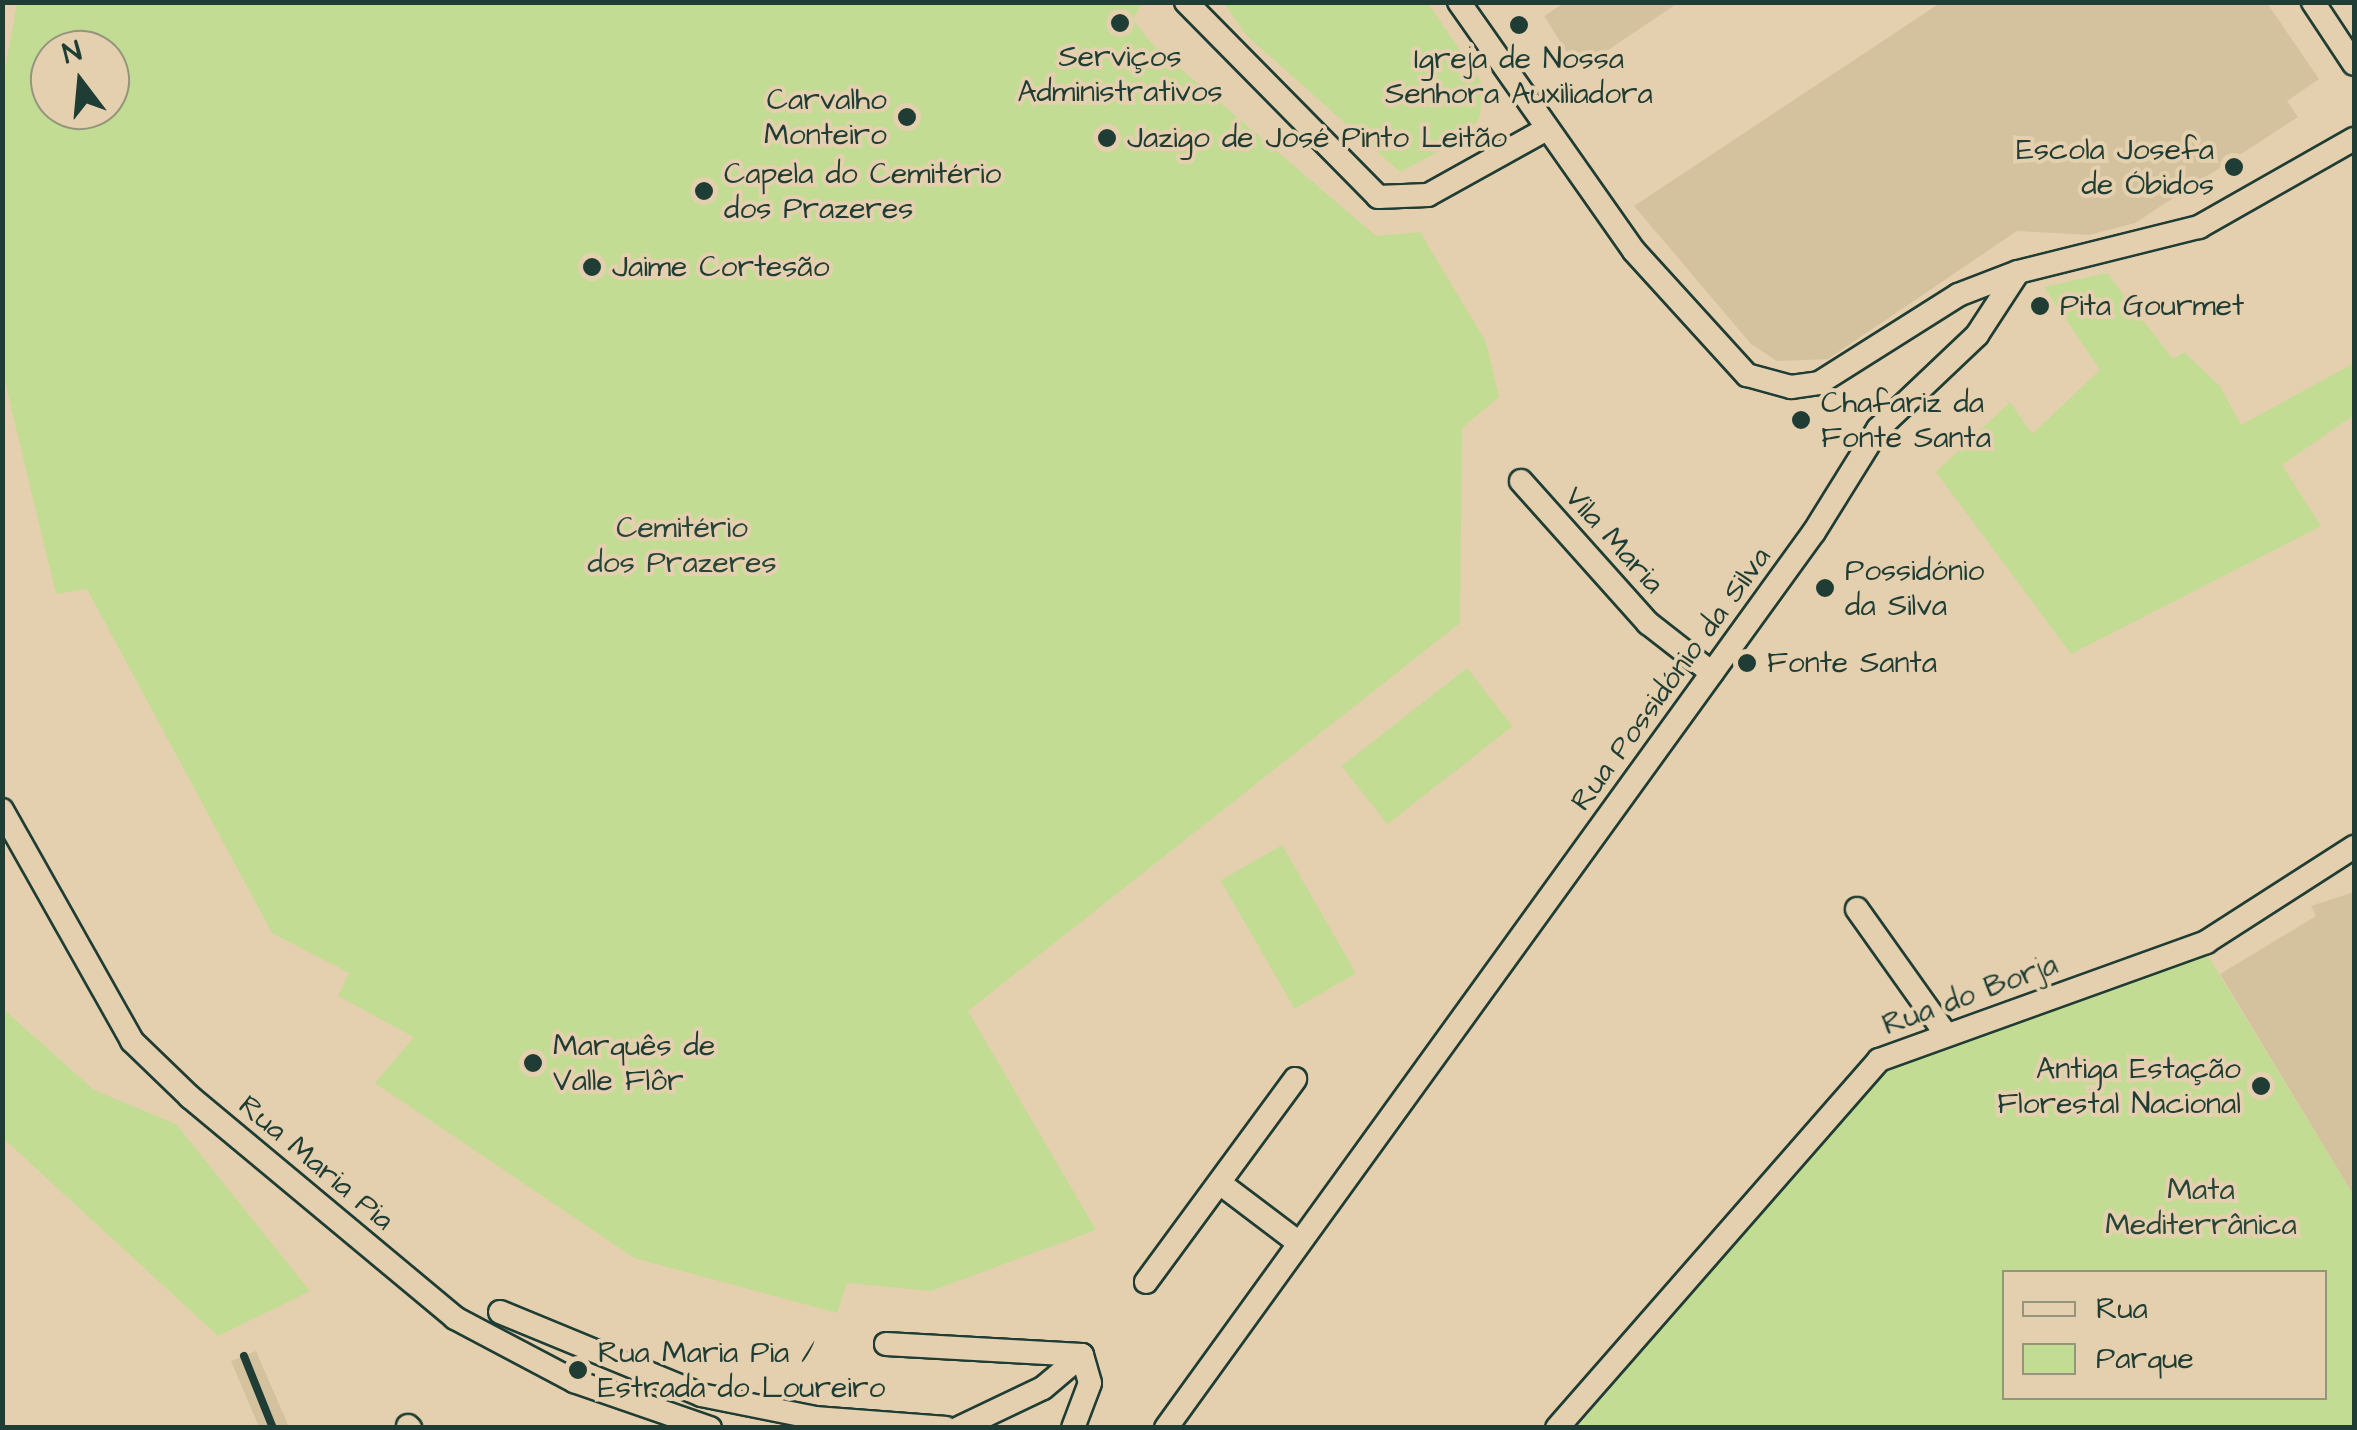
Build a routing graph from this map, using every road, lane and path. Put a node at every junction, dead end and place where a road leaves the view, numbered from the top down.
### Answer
1 (1186, 2) edge
2 (1459, 2) edge
3 (2312, 2) edge
4 (2354, 64) edge
5 (1543, 131) junction
6 (2354, 140) edge
7 (2018, 272) junction
8 (1521, 481) dead end
9 (1712, 673) junction
10 (2, 810) edge
11 (2354, 847) edge
12 (1858, 909) dead end
13 (1945, 1033) junction
14 (1296, 1079) dead end
15 (1221, 1184) junction
16 (1300, 1244) junction
17 (1146, 1282) dead end
18 (500, 1312) dead end
19 (886, 1344) dead end
20 (1082, 1355) junction
21 (710, 1428) edge
22 (946, 1428) edge
23 (959, 1428) edge
24 (1073, 1428) edge
25 (1166, 1428) edge
26 (1557, 1428) edge

1 - 5 street
2 - 5 street
3 - 4 street
5 - 7 street
6 - 7 street
7 - 9 street, Rua Possidónio da Silva
8 - 9 street, Vila Maria
9 - 16 street, Rua Possidónio da Silva
10 - 21 street, Rua Maria Pia
11 - 13 street, Rua do Borja
12 - 13 street
13 - 26 street, Rua do Borja
14 - 15 street
15 - 16 street
15 - 17 street
16 - 25 street, Rua Possidónio da Silva
18 - 22 street
19 - 20 street
20 - 23 street
20 - 24 street

